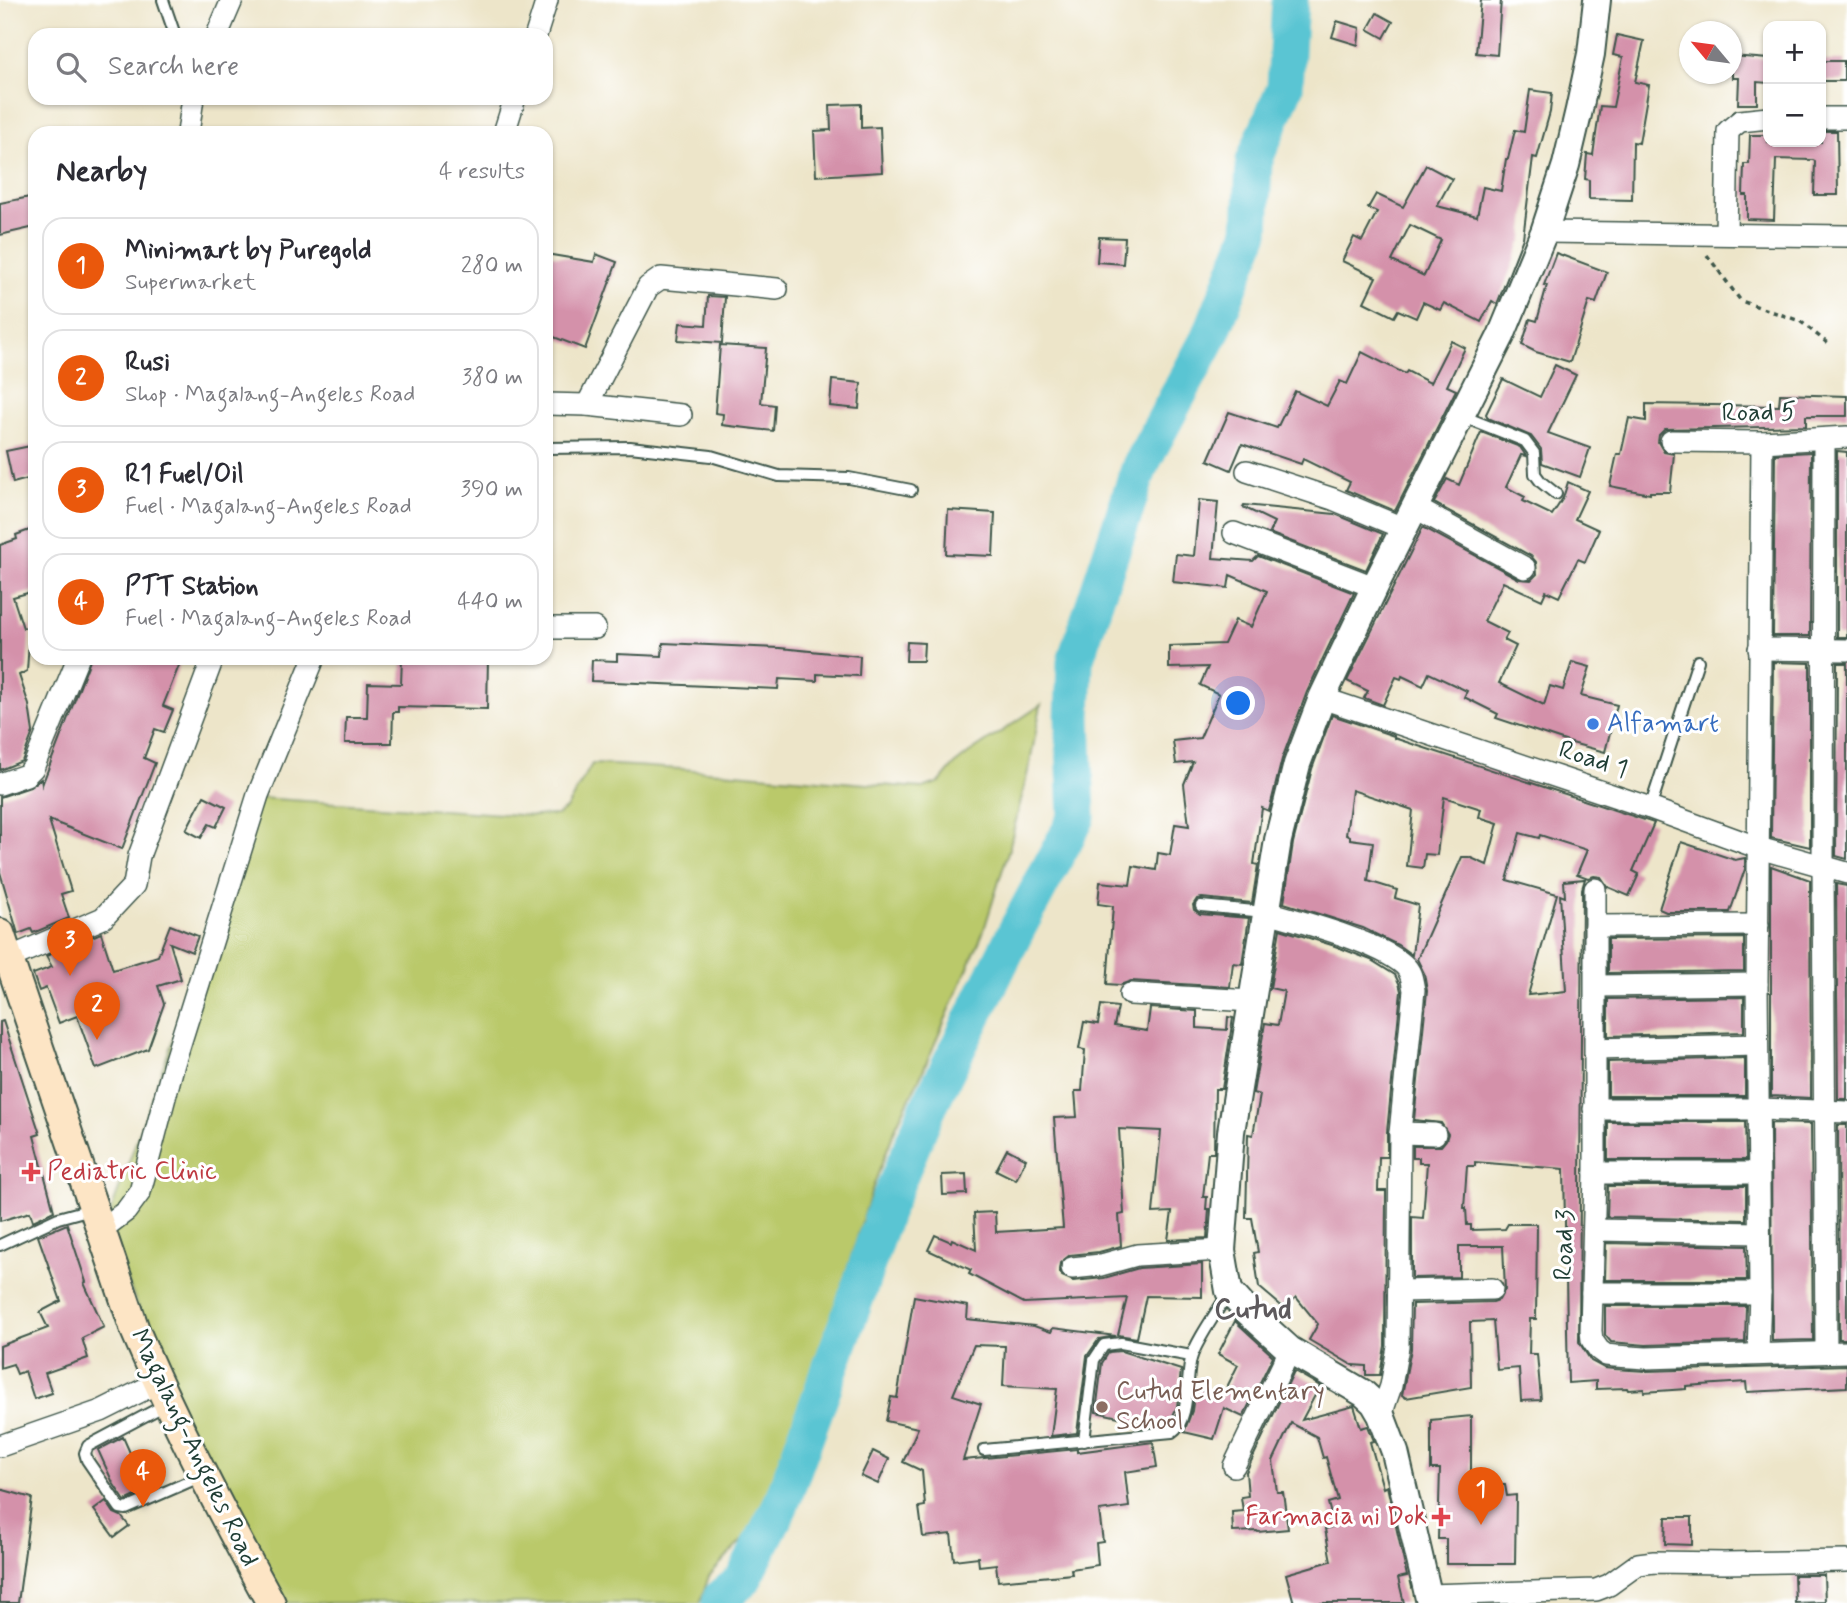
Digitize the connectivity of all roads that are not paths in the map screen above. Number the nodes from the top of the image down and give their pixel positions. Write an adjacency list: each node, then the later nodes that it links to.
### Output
1 (163, 0): 5 (lane)
2 (232, 0): 6 (street)
3 (547, 0): 7 (street)
4 (1597, 0): 15 (street)
5 (173, 28)
6 (220, 28)
7 (538, 28)
8 (192, 105): 13 (street)
9 (513, 105): 14 (street)
10 (1826, 118): 11 (street)
11 (1847, 118)
12 (1763, 119): 16 (street)
13 (189, 126)
14 (506, 126)
15 (1544, 232): 16 (street); 22 (street)
16 (1726, 233): 17 (street)
17 (1847, 236)
18 (777, 289): 20 (street)
19 (553, 404): 20 (street)
20 (587, 405): 21 (street)
21 (681, 415)
22 (1462, 416): 30 (lane); 31 (street)
23 (1847, 437): 24 (street, Road 5)
24 (1825, 440): 26 (street, Road 5); 38 (street)
25 (1671, 441): 26 (street, Road 5)
26 (1762, 442): 37 (street)
27 (553, 448): 29 (lane)
28 (1247, 471): 31 (street)
29 (911, 490)
30 (1556, 494)
31 (1411, 518): 33 (street); 34 (street)
32 (1234, 533): 34 (street)
33 (1525, 568)
34 (1374, 587): 44 (street)
35 (553, 628): 36 (street)
36 (595, 628)
37 (1759, 649): 38 (street); 47 (street)
38 (1824, 650): 39 (street); 48 (street)
39 (1847, 650)
40 (1698, 661): 46 (lane)
41 (75, 665): 45 (street)
42 (210, 665): 55 (street)
43 (311, 665): 69 (street)
44 (1322, 698): 46 (street, Road 1); 52 (street)
45 (0, 784)
46 (1650, 808): 47 (street, Road 1)
47 (1759, 848): 48 (street, Road 1); 53 (street)
48 (1823, 866): 49 (street, Road 1); 64 (street)
49 (1847, 873)
50 (1595, 889): 54 (street, Road 3)
51 (1201, 906): 52 (lane)
52 (1267, 912): 59 (street); 65 (street)
53 (1758, 925): 54 (street); 56 (street)
54 (1595, 926): 57 (street, Road 3)
55 (4, 946): 69 (main road, Magalang-Angeles Road)
56 (1756, 984): 57 (street); 60 (street)
57 (1596, 986): 61 (street, Road 3)
58 (1130, 994): 59 (street)
59 (1252, 1001): 73 (street)
60 (1757, 1045): 61 (street); 63 (street)
61 (1596, 1049): 62 (street, Road 3)
62 (1594, 1109): 63 (street); 67 (street, Road 3)
63 (1759, 1109): 64 (street); 68 (street)
64 (1837, 1112): 81 (street)
65 (1400, 1133): 66 (street); 77 (street)
66 (1434, 1133)
67 (1595, 1173): 68 (street); 70 (street, Road 3)
68 (1758, 1173): 71 (street)
69 (97, 1219): 72 (lane); 84 (main road, Magalang-Angeles Road)
70 (1595, 1230): 71 (street); 78 (street, Road 3)
71 (1759, 1233): 79 (street)
72 (0, 1245)
73 (1222, 1250): 74 (street); 76 (street)
74 (1072, 1268)
75 (1492, 1289): 77 (street)
76 (1229, 1291): 80 (street); 83 (lane)
77 (1399, 1291): 85 (street)
78 (1592, 1293): 79 (street); 82 (street, Road 3)
79 (1760, 1293): 82 (street)
80 (1290, 1350): 85 (street); 89 (street)
81 (1837, 1352): 82 (street, Road 3)
82 (1758, 1353)
83 (1191, 1356): 86 (lane); 86 (lane)
84 (162, 1394): 87 (street); 90 (main road, Magalang-Angeles Road); 90 (lane)
85 (1381, 1415): 92 (street)
86 (1084, 1441): 88 (lane)
87 (2, 1442)
88 (984, 1450)
89 (1234, 1466)
90 (202, 1476): 93 (main road, Magalang-Angeles Road)
91 (1847, 1561): 92 (street)
92 (1429, 1599)
93 (271, 1603)

